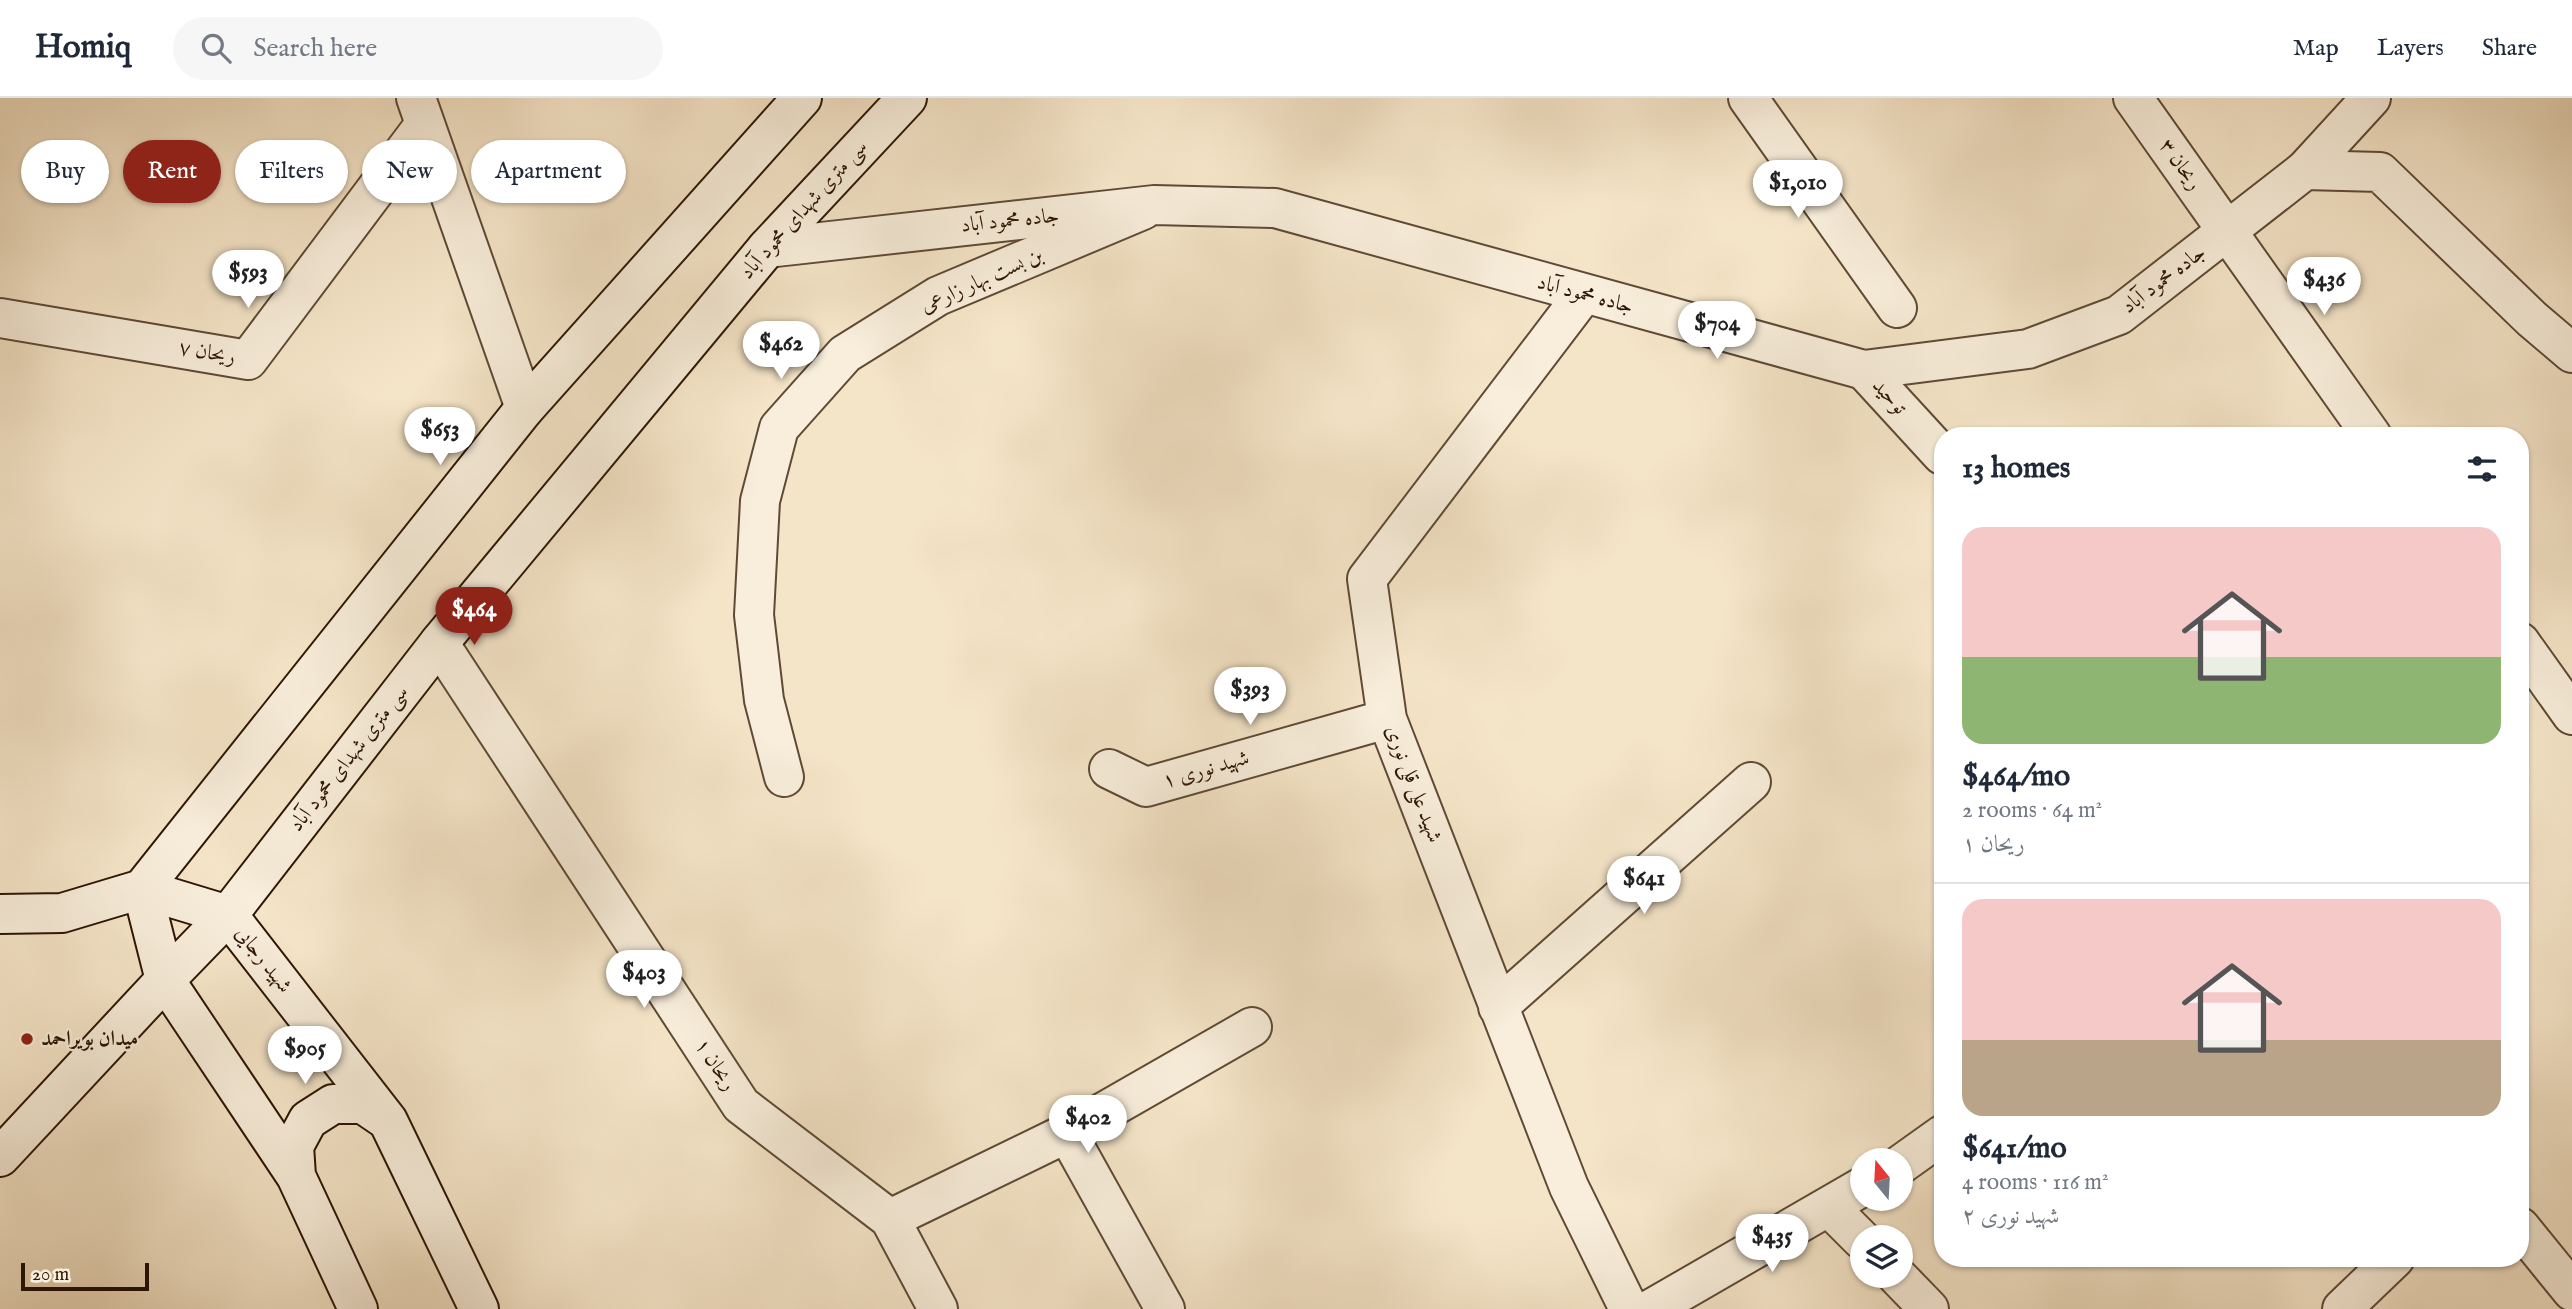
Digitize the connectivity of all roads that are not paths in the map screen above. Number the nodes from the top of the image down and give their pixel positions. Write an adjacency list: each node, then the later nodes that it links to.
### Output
1 (802, 98): 16 (street)
2 (907, 98): 10 (street, سی متری شهدای محمود آباد)
3 (1748, 98): 12 (street)
4 (2133, 98): 9 (street, ریحان ۳)
5 (2371, 98): 7 (street, جاده محمود آباد)
6 (420, 111): 13 (street, ریحان ۷); 16 (street, ریحان ۷)
7 (2305, 170): 9 (street, جاده محمود آباد); 14 (street)
8 (1154, 205): 10 (street, جاده محمود آباد); 11 (street, جاده محمود آباد); 24 (street, بن بست بهار زارعی)
9 (2227, 232): 15 (street, جاده محمود آباد); 17 (street, ریحان ۳)
10 (767, 248): 19 (street, سی متری شهدای محمود آباد)
11 (1583, 295): 15 (street, جاده محمود آباد); 22 (street, شهید علی قلی نوری)
12 (1897, 308)
13 (0, 318)
14 (2572, 353)
15 (1864, 370): 18 (street, توحيد)
16 (525, 408): 26 (street)
17 (2366, 427)
18 (1934, 446)
19 (439, 643): 28 (street, سی متری شهدای محمود آباد); 40 (street, ریحان ۱)
20 (2529, 655): 21 (street)
21 (2572, 715)
22 (1387, 719): 23 (street, شهید نوری ۱); 30 (street, شهید علی قلی نوری)
23 (1110, 769)
24 (784, 777)
25 (1751, 782): 30 (street)
26 (142, 889): 27 (street); 28 (street, شهید رجایی); 29 (street)
27 (0, 914)
28 (228, 915): 29 (street, سی متری شهدای محمود آباد); 32 (street, شهید رجایی)
29 (165, 980): 36 (street, سی متری شهدای محمود آباد); 37 (street)
30 (1498, 1007): 50 (street, شهید علی قلی نوری)
31 (1252, 1027): 33 (street)
32 (388, 1121): 37 (street); 47 (street, شهید رجایی)
33 (1067, 1133): 40 (street); 49 (street)
34 (1934, 1141): 35 (street)
35 (1913, 1156)
36 (0, 1157)
37 (296, 1176): 46 (street)
38 (1850, 1194): 39 (street)
39 (1829, 1207): 41 (street); 51 (street)
40 (890, 1219): 48 (street, ریحان ۱)
41 (1850, 1228)
42 (2529, 1238): 45 (street)
43 (2386, 1267): 53 (street)
44 (1909, 1288): 52 (street)
45 (2572, 1291)
46 (358, 1309)
47 (479, 1309)
48 (938, 1309)
49 (1165, 1309)
50 (1629, 1309)
51 (1651, 1309)
52 (1929, 1309)
53 (2342, 1309)

